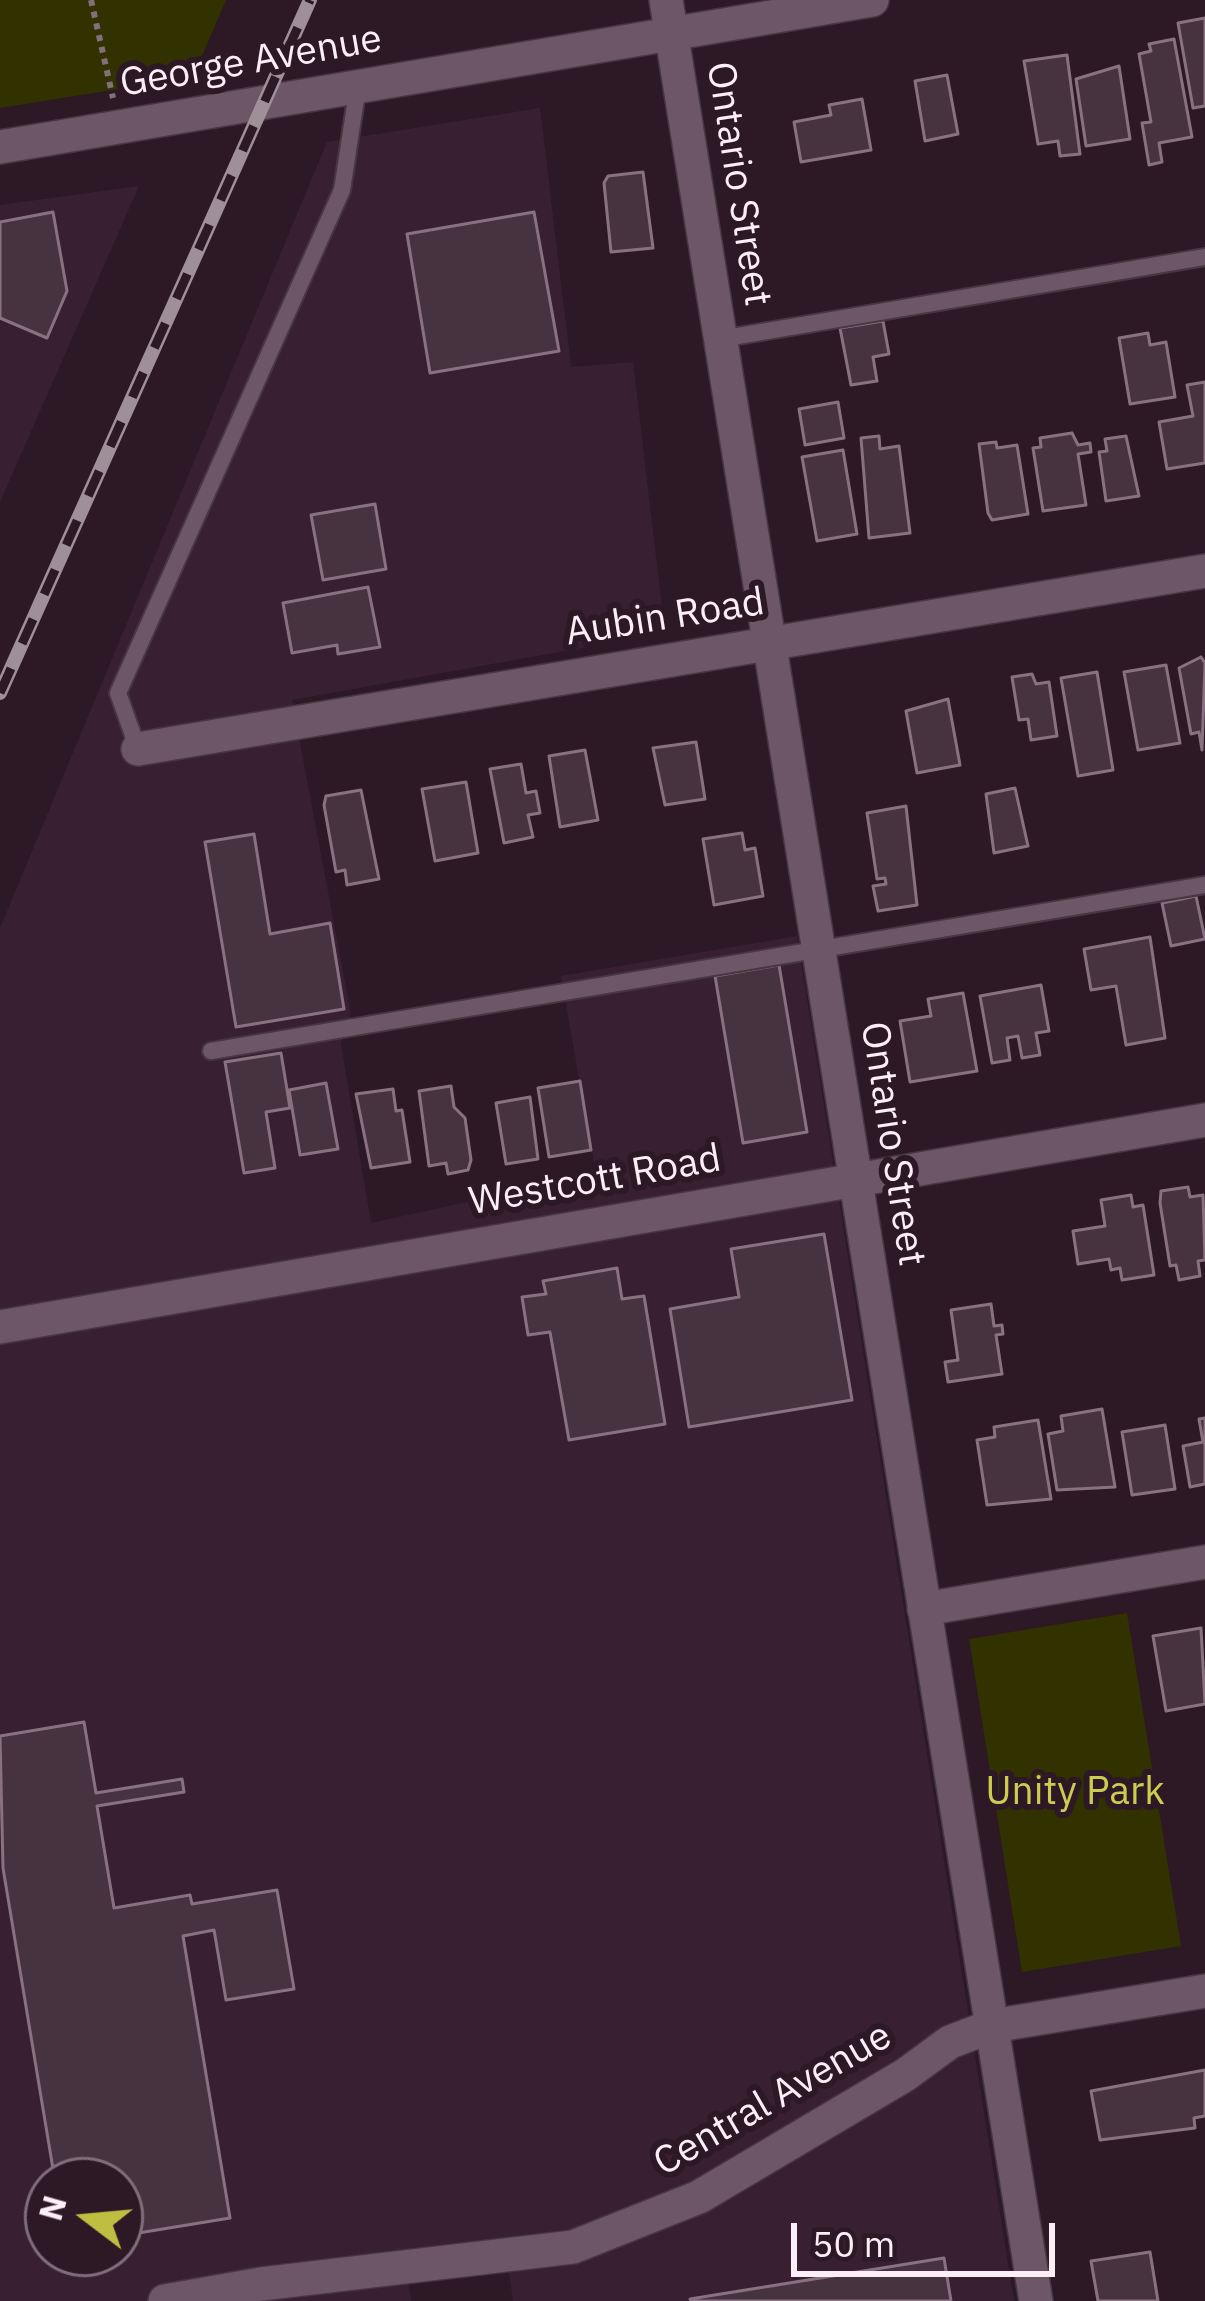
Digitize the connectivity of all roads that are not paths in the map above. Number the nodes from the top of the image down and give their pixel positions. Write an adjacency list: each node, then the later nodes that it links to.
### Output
1 (665, 0): 3 (street, Ontario Street)
2 (872, 0): 3 (street, George Avenue)
3 (672, 34): 4 (street, George Avenue); 7 (street, Ontario Street)
4 (358, 86): 5 (street, George Avenue); 10 (lane)
5 (0, 147)
6 (1205, 257): 7 (lane)
7 (720, 338): 9 (street, Ontario Street)
8 (1205, 571): 9 (street, Aubin Road)
9 (770, 643): 10 (street, Aubin Road); 12 (street, Ontario Street)
10 (138, 748)
11 (1205, 885): 12 (lane)
12 (819, 950): 13 (lane); 15 (street, Ontario Street)
13 (212, 1051)
14 (1205, 1120): 15 (street, Westcott Road)
15 (855, 1178): 16 (street, Westcott Road); 18 (street, Ontario Street)
16 (0, 1327)
17 (1205, 1562): 18 (street)
18 (925, 1609): 20 (street, Ontario Street)
19 (1205, 1990): 20 (street, Central Avenue)
20 (992, 2026): 21 (street, Central Avenue); 23 (street, Ontario Street)
21 (259, 2292): 22 (street, Central Avenue)
22 (165, 2301)
23 (1036, 2301)

